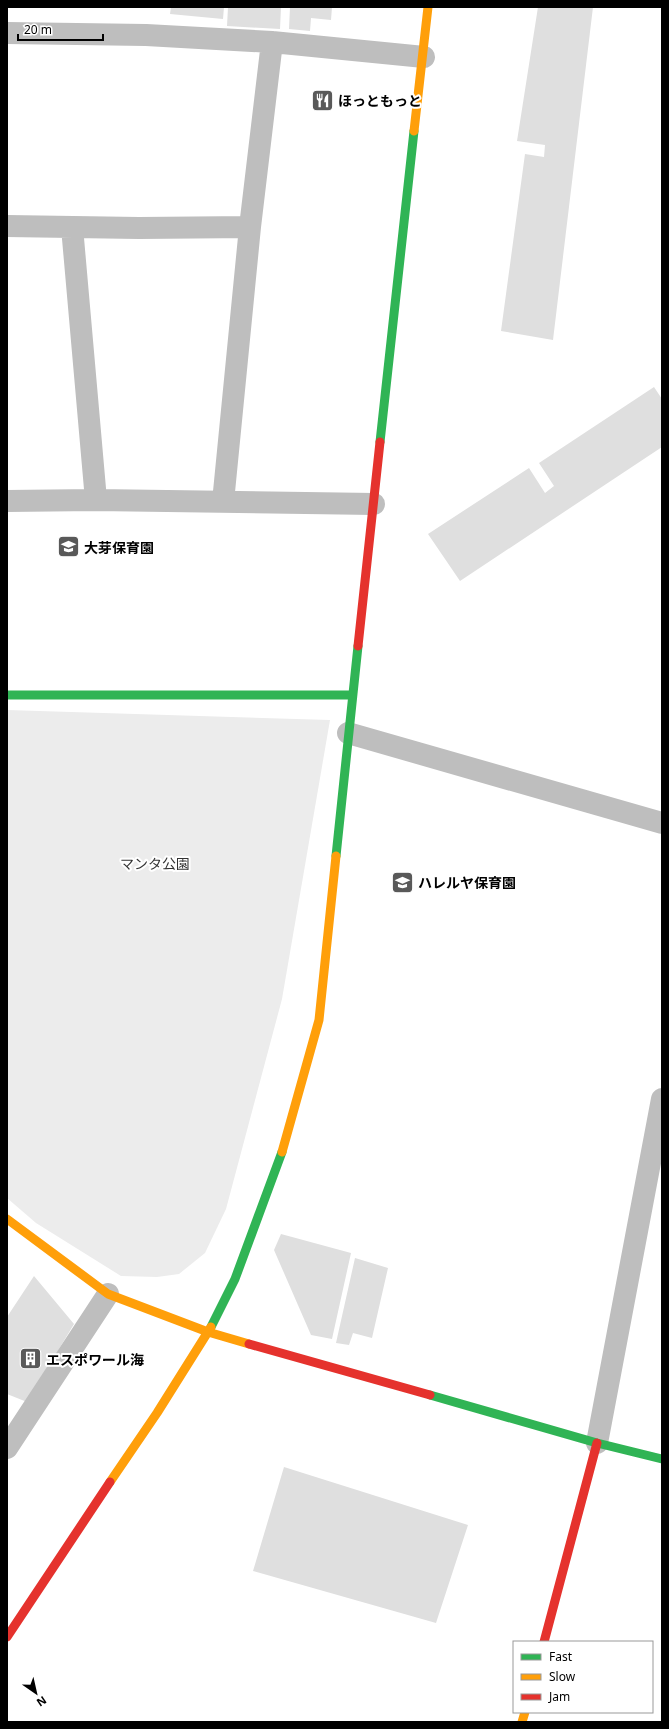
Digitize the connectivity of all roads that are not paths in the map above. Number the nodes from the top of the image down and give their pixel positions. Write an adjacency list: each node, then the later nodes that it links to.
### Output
1 (428, 7): 4 (street)
2 (7, 33): 3 (street)
3 (272, 42): 4 (street); 7 (street)
4 (424, 57): 11 (street)
5 (7, 226): 6 (street)
6 (72, 227): 7 (street); 8 (street)
7 (250, 227): 10 (street)
8 (96, 500): 9 (street); 10 (street)
9 (7, 501)
10 (223, 502): 11 (street)
11 (374, 504): 13 (street)
12 (7, 695): 13 (street)
13 (352, 695): 14 (street)
14 (348, 733): 15 (street); 19 (street)
15 (662, 823)
16 (662, 1098): 20 (street)
17 (7, 1218): 18 (street)
18 (108, 1294): 19 (street); 21 (street)
19 (208, 1332): 20 (street); 23 (street)
20 (597, 1443): 22 (street); 24 (street)
21 (7, 1448)
22 (662, 1459)
23 (7, 1637)
24 (544, 1641)

